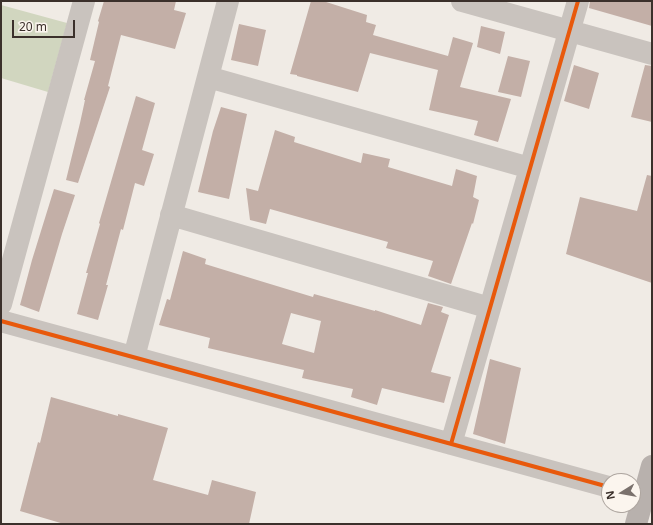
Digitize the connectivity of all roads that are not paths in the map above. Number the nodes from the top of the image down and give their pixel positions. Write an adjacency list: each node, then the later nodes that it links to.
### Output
1 (84, 1): 10 (street)
2 (228, 1): 7 (street)
3 (462, 1): 5 (street)
4 (578, 1): 5 (street)
5 (570, 31): 6 (street); 8 (street)
6 (652, 54)
7 (208, 77): 8 (street); 9 (street)
8 (530, 168): 11 (street)
9 (171, 215): 11 (street); 13 (street)
10 (1, 304)
11 (490, 308): 14 (street)
12 (1, 320): 13 (street)
13 (134, 357): 14 (street)
14 (451, 444): 16 (street)
15 (652, 466): 17 (main road)
16 (601, 485)
17 (643, 496): 18 (main road)
18 (636, 524)

